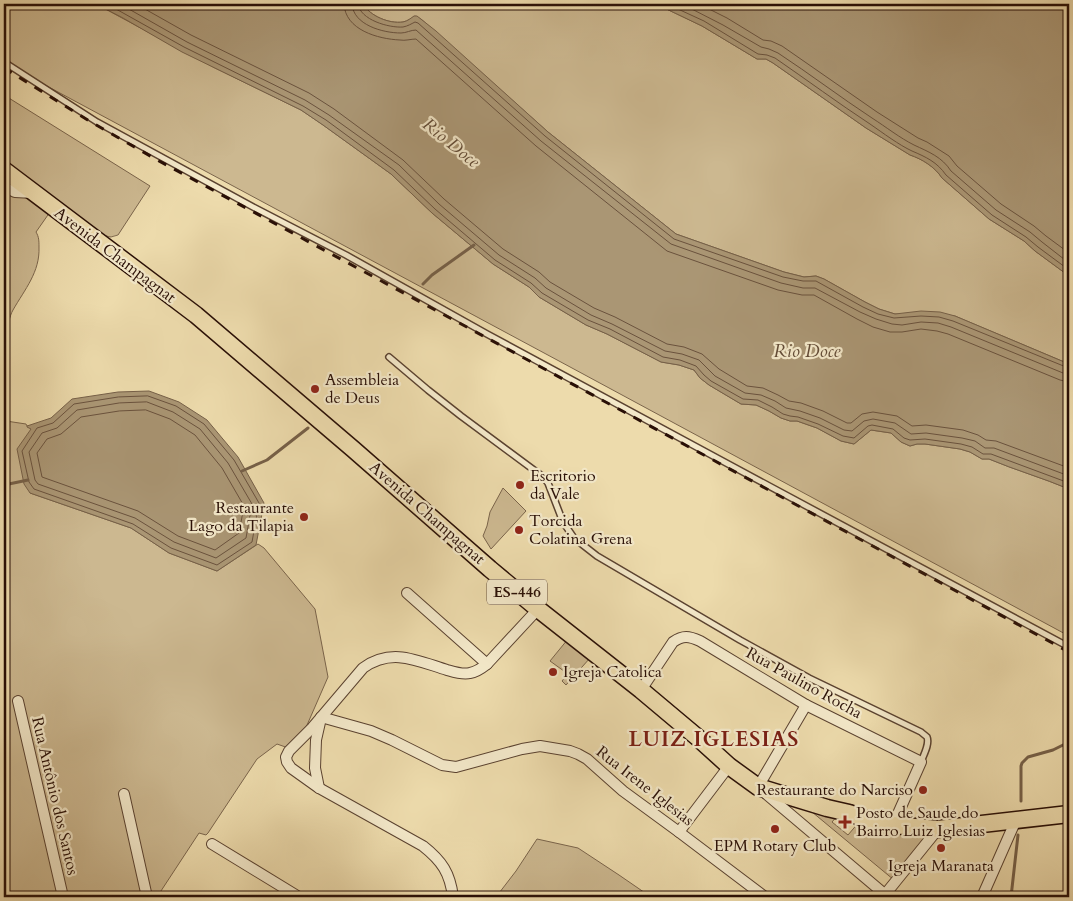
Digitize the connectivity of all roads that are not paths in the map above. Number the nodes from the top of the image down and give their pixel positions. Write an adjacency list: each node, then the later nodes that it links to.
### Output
1 (4, 62): 8 (lane)
2 (4, 170): 4 (main road, ES-446)
3 (4, 187): 4 (street)
4 (33, 193): 7 (main road, Avenida Champagnat / ES-446)
5 (389, 357): 14 (lane)
6 (407, 593): 9 (street)
7 (538, 609): 9 (street); 10 (main road, Avenida Champagnat / ES-446)
8 (1069, 646)
9 (487, 664): 13 (street)
10 (641, 690): 12 (street, Rua Paulino Rocha); 15 (main road, Avenida Champagnat / ES-446)
11 (18, 701): 26 (street, Rua Antônio dos Santos)
12 (806, 705): 14 (street, Rua Paulino Rocha); 16 (street)
13 (321, 717): 17 (street); 17 (street); 23 (street, Rua Irene Iglesias)
14 (921, 762): 21 (street)
15 (729, 766): 16 (main road, Avenida Champagnat / ES-446); 23 (street)
16 (758, 787): 21 (main road, Avenida Champagnat / ES-446); 25 (street)
17 (319, 788): 29 (street)
18 (124, 794): 27 (street)
19 (1069, 814): 20 (main road, Avenida Champagnat / ES-446)
20 (1016, 820): 22 (main road, Avenida Champagnat / ES-446); 31 (street)
21 (893, 825): 22 (main road, Avenida Champagnat / ES-446)
22 (938, 829): 25 (street)
23 (679, 832): 30 (street, Rua Irene Iglesias)
24 (212, 844): 28 (street)
25 (885, 896)
26 (63, 897)
27 (147, 897)
28 (300, 897)
29 (454, 897)
30 (765, 897)
31 (982, 897)

